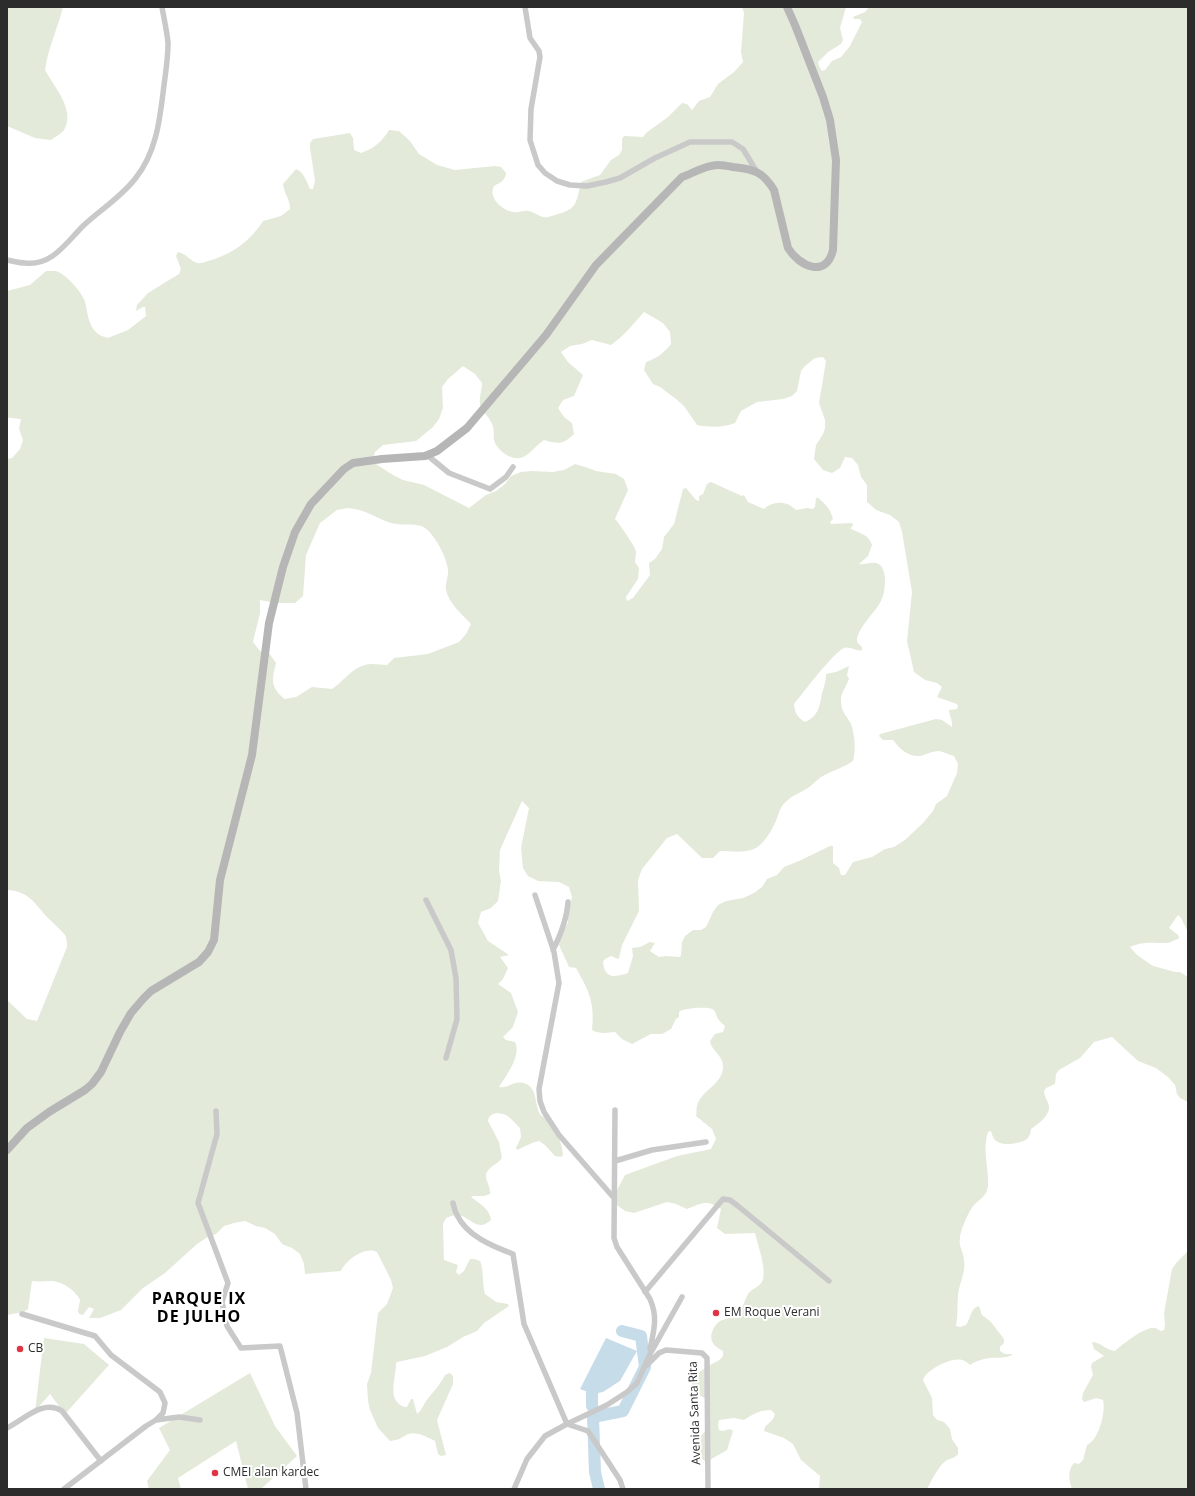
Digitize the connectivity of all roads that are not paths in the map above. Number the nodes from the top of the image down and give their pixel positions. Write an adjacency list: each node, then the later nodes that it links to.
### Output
1 (162, 7): 5 (street)
2 (525, 7): 4 (street)
3 (787, 7): 4 (street)
4 (757, 172): 6 (street)
5 (7, 260)
6 (427, 455): 7 (street); 16 (street)
7 (513, 467)
8 (535, 895): 11 (street)
9 (426, 900): 12 (street)
10 (568, 902): 11 (street)
11 (553, 950): 18 (street)
12 (446, 1058)
13 (615, 1110): 17 (street)
14 (216, 1111): 32 (street)
15 (706, 1142): 17 (street)
16 (7, 1150)
17 (615, 1161): 18 (street)
18 (614, 1198): 21 (street)
19 (453, 1203): 28 (street)
20 (829, 1281): 21 (street)
21 (645, 1292): 24 (street)
22 (682, 1297): 24 (street)
23 (22, 1314): 26 (street)
24 (649, 1356): 25 (street)
25 (645, 1367): 28 (street); 35 (street, Avenida Santa Rita)
26 (156, 1420): 27 (street); 30 (street)
27 (200, 1420)
28 (567, 1424): 33 (street); 34 (street)
29 (7, 1428): 30 (street)
30 (101, 1461): 31 (street)
31 (64, 1489)
32 (306, 1489)
33 (514, 1489)
34 (623, 1489)
35 (708, 1489)

